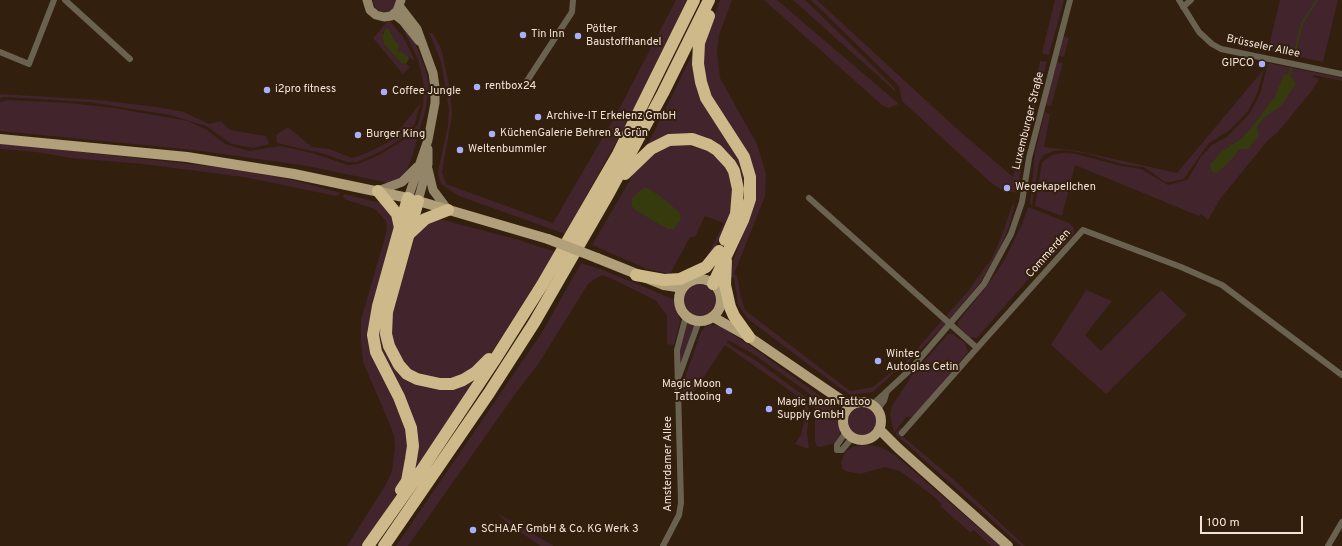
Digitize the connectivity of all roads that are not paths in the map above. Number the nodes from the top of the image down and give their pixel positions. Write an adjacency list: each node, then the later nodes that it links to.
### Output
1 (54, 0): 13 (street)
2 (65, 0): 14 (street)
3 (367, 0): 11 (main road)
4 (573, 0): 16 (street)
5 (694, 0): 32 (highway)
6 (709, 0): 20 (highway)
7 (714, 0): 25 (highway)
8 (1070, 0): 34 (street, Luxemburger Straße)
9 (1178, 0): 12 (street, Brüsseler Allee)
10 (1191, 0): 12 (street)
11 (398, 7): 18 (main road)
12 (1183, 7): 15 (street, Brüsseler Allee)
13 (0, 52)
14 (130, 59)
15 (1342, 74)
16 (523, 86)
17 (0, 139): 19 (main road)
18 (424, 163): 19 (main road); 22 (main road); 23 (main road)
19 (378, 191): 22 (main road); 24 (highway)
20 (609, 193): 25 (highway); 45 (highway)
21 (809, 198): 34 (street)
22 (413, 199): 23 (main road); 24 (highway)
23 (448, 210): 24 (highway); 26 (main road, bridge)
24 (404, 233): 32 (highway); 44 (highway)
25 (723, 254): 26 (highway); 27 (highway); 35 (highway)
26 (636, 275): 28 (main road); 29 (main road)
27 (709, 282): 28 (main road); 30 (main road)
28 (683, 288): 29 (main road)
29 (679, 298): 31 (main road)
30 (715, 314): 33 (main road); 35 (main road)
31 (686, 316): 33 (main road); 38 (street, Amsterdamer Allee)
32 (522, 317): 44 (highway)
33 (699, 321): 38 (street, Amsterdamer Allee)
34 (950, 324): 36 (street); 39 (street, Luxemburger Straße)
35 (749, 337): 40 (main road)
36 (977, 348): 37 (street, Commerden); 42 (street, Commerden)
37 (1342, 375)
38 (679, 378): 46 (street, Amsterdamer Allee)
39 (874, 407): 40 (main road); 41 (main road)
40 (848, 409): 41 (main road)
41 (877, 432): 47 (main road)
42 (902, 433)
43 (1342, 522): 48 (street)
44 (371, 542)
45 (384, 546)
46 (663, 546)
47 (1008, 546)
48 (1328, 546)

